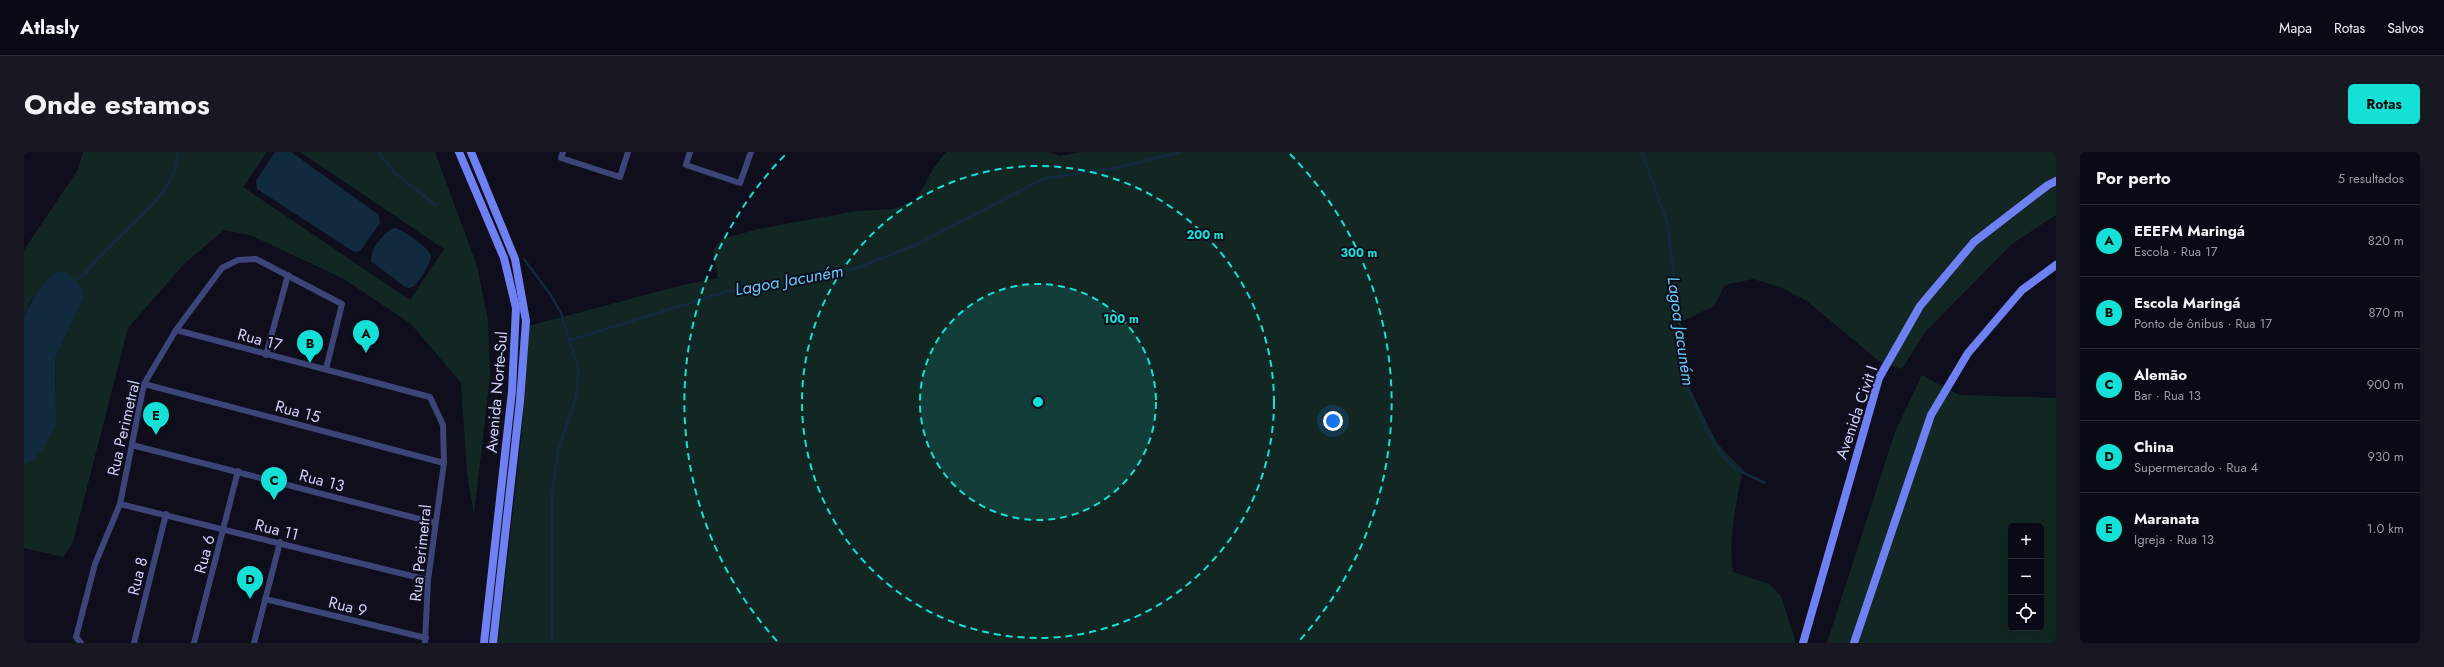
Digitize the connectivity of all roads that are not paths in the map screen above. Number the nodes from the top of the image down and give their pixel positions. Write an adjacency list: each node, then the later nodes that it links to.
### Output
1 (459, 152): 31 (main road, Avenida Norte-Sul)
2 (471, 152): 32 (main road, Avenida Norte-Sul)
3 (628, 152): 6 (street)
4 (690, 152): 5 (street)
5 (752, 152)
6 (562, 155)
7 (2056, 181): 26 (main road, Avenida Civit I)
8 (2056, 266): 33 (main road)
9 (288, 275): 10 (street, Rua Perimetral); 11 (street); 12 (street, Rua Perimetral)
10 (176, 330): 11 (street, Rua 17); 13 (street, Rua Perimetral)
11 (266, 355): 12 (street, Rua 17)
12 (326, 370): 14 (street, Rua 17)
13 (144, 384): 15 (street, Rua Perimetral); 16 (street, Rua 15)
14 (430, 397): 16 (street, Rua Perimetral)
15 (132, 445): 17 (street, Rua 13); 18 (street, Rua Perimetral)
16 (444, 462): 20 (street, Rua Perimetral)
17 (238, 471): 20 (street, Rua 13); 21 (street, Rua 6)
18 (120, 504): 19 (street, Rua 11); 27 (street, Rua Perimetral)
19 (166, 514): 21 (street, Rua 11); 28 (street, Rua 8)
20 (435, 523): 23 (street, Rua Perimetral)
21 (224, 529): 22 (street, Rua 11); 29 (street, Rua 6)
22 (280, 542): 23 (street, Rua 11); 24 (street)
23 (428, 580): 25 (street, Rua Perimetral)
24 (265, 599): 25 (street, Rua 9); 30 (street)
25 (426, 641)
26 (1804, 642)
27 (81, 643)
28 (134, 643)
29 (194, 643)
30 (254, 643)
31 (484, 643)
32 (493, 643)
33 (1854, 643)

